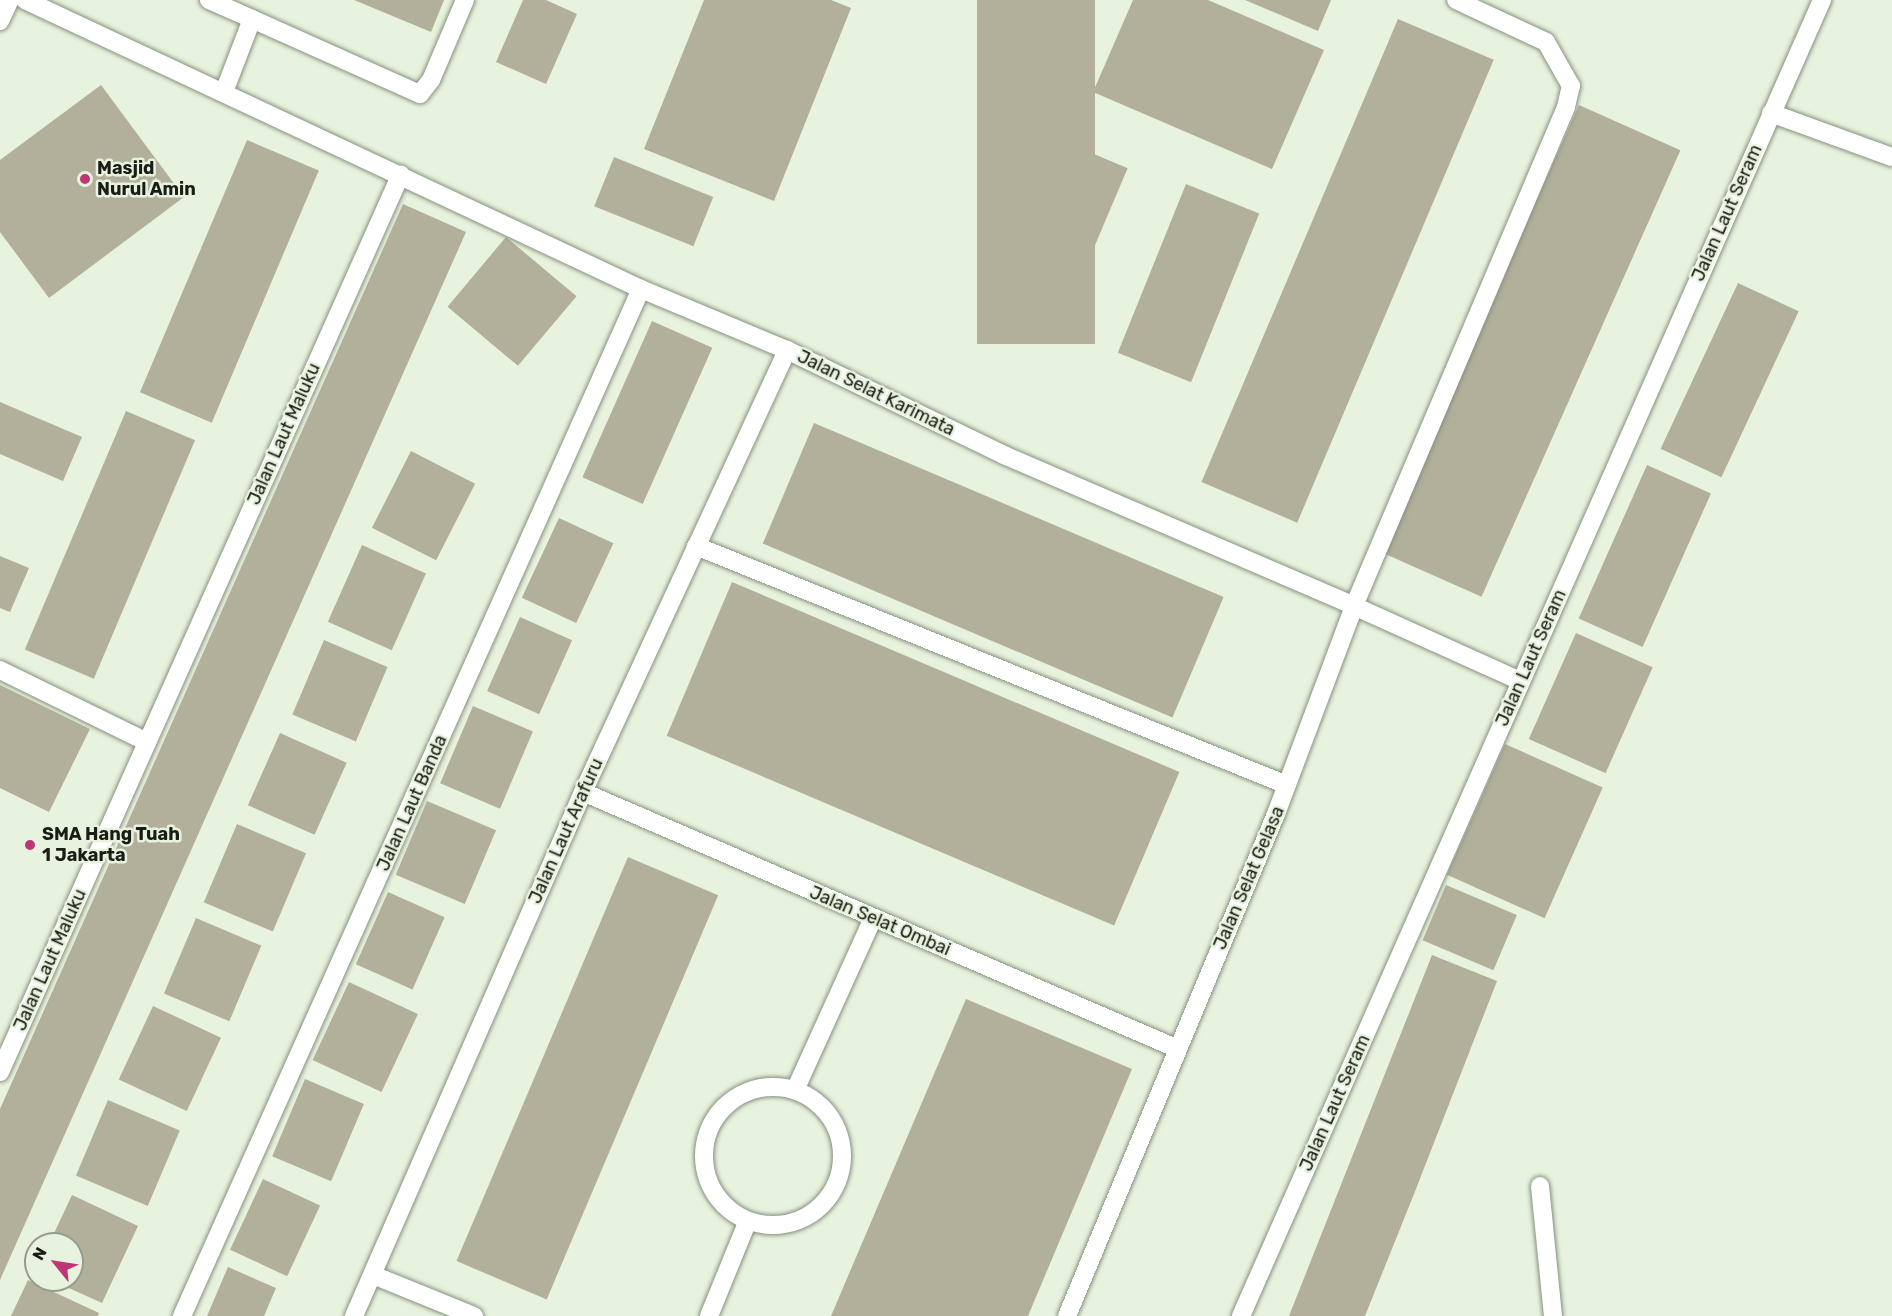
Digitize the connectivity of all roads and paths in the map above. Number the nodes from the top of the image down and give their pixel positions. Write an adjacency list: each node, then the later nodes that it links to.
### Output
1 (10, 0): 8 (lane)
2 (25, 0): 9 (lane)
3 (209, 0): 7 (lane)
4 (465, 0): 7 (lane)
5 (1455, 0): 16 (lane, Jalan Selat Gelasa)
6 (1822, 0): 10 (lane, Jalan Laut Seram)
7 (252, 19): 9 (lane)
8 (0, 21)
9 (224, 92): 12 (lane)
10 (1771, 113): 11 (lane); 18 (lane, Jalan Laut Seram)
11 (1892, 157)
12 (401, 174): 13 (lane, Jalan Selat Karimata); 19 (lane, Jalan Laut Maluku)
13 (641, 289): 14 (lane, Jalan Selat Karimata); 29 (lane, Jalan Laut Banda)
14 (787, 350): 15 (lane, Jalan Laut Arafuru); 16 (lane, Jalan Selat Karimata)
15 (696, 546): 20 (lane); 21 (lane, Jalan Laut Arafuru)
16 (1354, 606): 18 (lane); 20 (lane, Jalan Selat Gelasa)
17 (0, 670): 19 (lane)
18 (1520, 681): 34 (lane, Jalan Laut Seram)
19 (147, 742): 24 (lane, Jalan Laut Maluku)
20 (1287, 785): 23 (lane, Jalan Selat Gelasa)
21 (583, 792): 22 (lane, Jalan Selat Ombai); 28 (lane, Jalan Laut Arafuru)
22 (873, 918): 23 (lane, Jalan Selat Ombai); 25 (lane)
23 (1178, 1049): 33 (lane, Jalan Selat Gelasa)
24 (0, 1072)
25 (796, 1088): 27 (lane); 27 (lane)
26 (1540, 1186): 35 (lane)
27 (747, 1224): 32 (lane)
28 (373, 1275): 30 (lane, Jalan Laut Arafuru); 31 (lane)
29 (182, 1316)
30 (354, 1316)
31 (474, 1316)
32 (709, 1316)
33 (1067, 1316)
34 (1241, 1316)
35 (1553, 1316)

